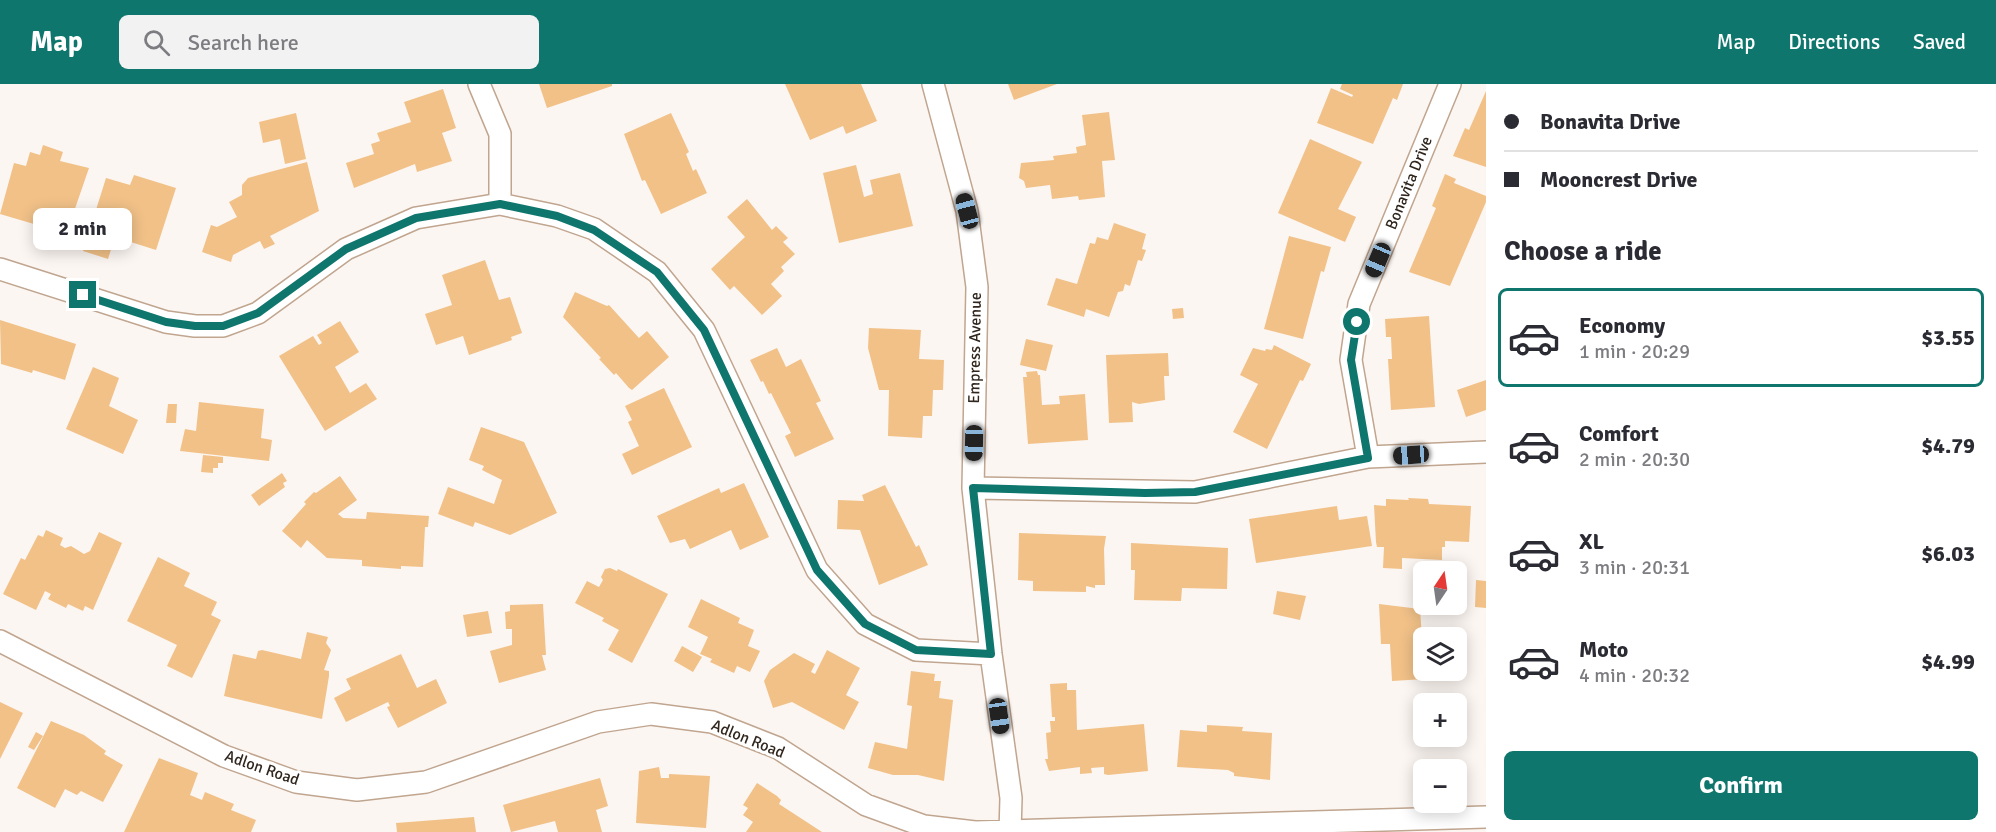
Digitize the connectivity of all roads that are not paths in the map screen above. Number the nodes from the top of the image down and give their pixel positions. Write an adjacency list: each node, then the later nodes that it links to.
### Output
1 (479, 84): 4 (street)
2 (933, 84): 8 (street, Empress Avenue)
3 (1450, 84): 7 (street, Bonavita Drive)
4 (500, 204): 5 (street); 10 (street)
5 (0, 269)
6 (1486, 452): 7 (street)
7 (1368, 458): 8 (street)
8 (973, 488): 10 (street, Empress Avenue)
9 (0, 641): 12 (street, Adlon Road)
10 (991, 654): 12 (street, Empress Avenue)
11 (1486, 817): 12 (street, Adlon Road)
12 (1010, 831)

